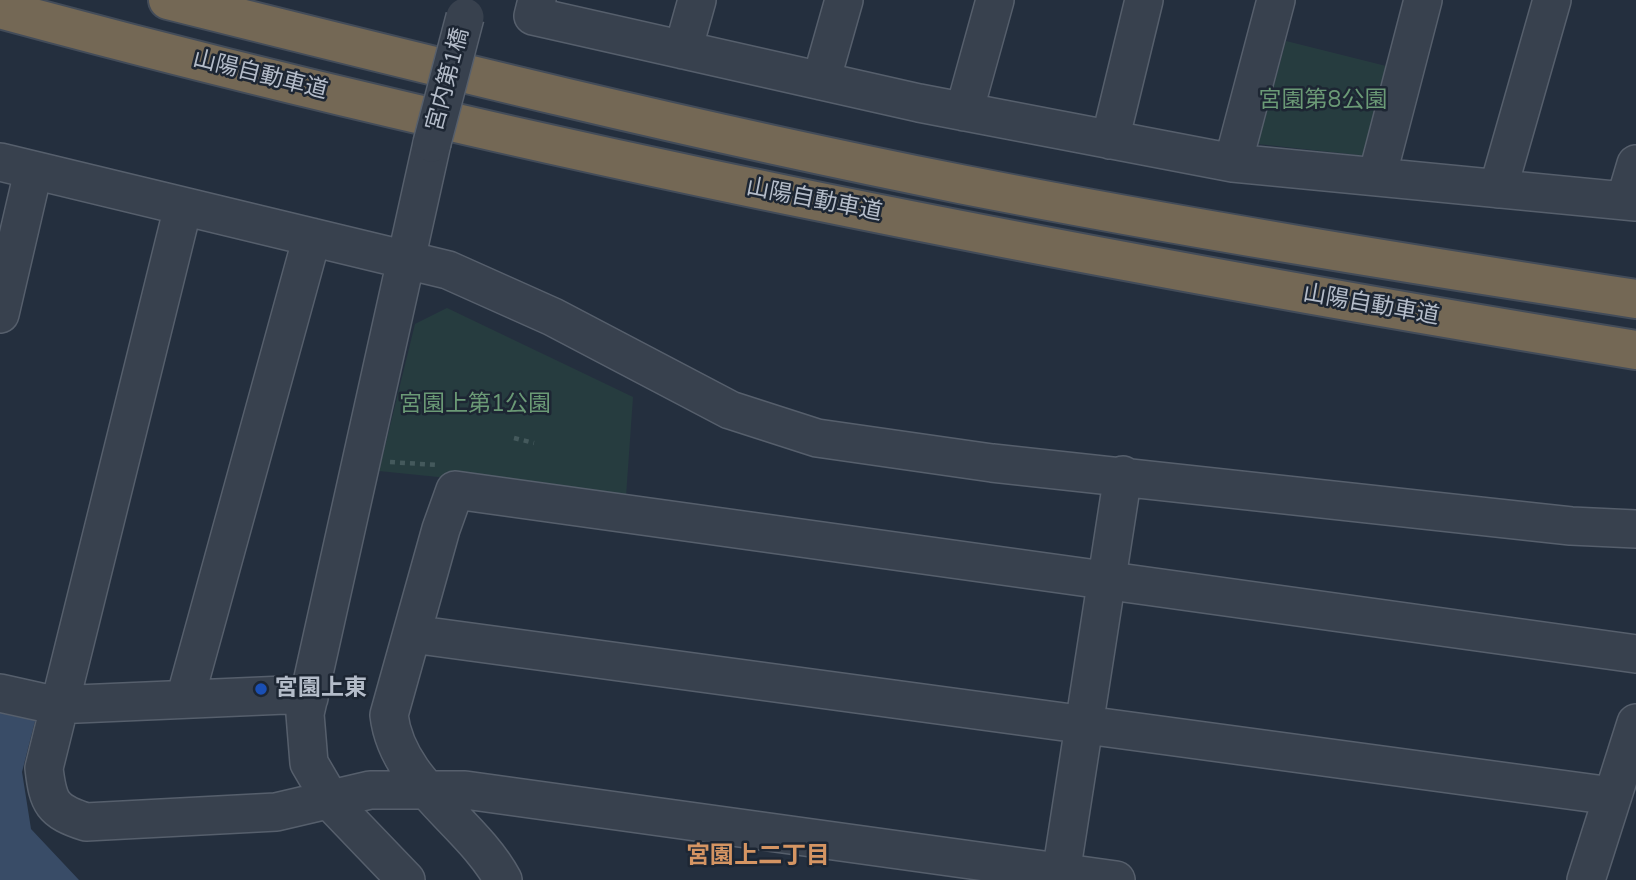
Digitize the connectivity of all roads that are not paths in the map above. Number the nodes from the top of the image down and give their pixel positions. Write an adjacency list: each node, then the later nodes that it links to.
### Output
1 (168, 0): 25 (highway, 山陽自動車道)
2 (537, 0): 12 (street)
3 (697, 0): 12 (street)
4 (844, 0): 13 (street)
5 (995, 0): 14 (street)
6 (1144, 0): 15 (street)
7 (1276, 0): 16 (street)
8 (1423, 0): 19 (street)
9 (1552, 0): 20 (street)
10 (468, 8): 24 (street, 宮内第1橋, bridge)
11 (0, 9): 27 (highway, 山陽自動車道)
12 (683, 50): 13 (street)
13 (821, 81): 14 (street)
14 (964, 112): 15 (street)
15 (1110, 140): 16 (street)
16 (1233, 163): 19 (street)
17 (1636, 164): 21 (street)
18 (17, 167): 22 (street); 26 (street)
19 (1377, 177): 20 (street)
20 (1498, 189): 21 (street)
21 (1630, 202)
22 (183, 207): 23 (street); 36 (street)
23 (312, 237): 24 (street); 35 (street)
24 (405, 260): 28 (street); 34 (street, 宮内第1橋)
25 (1636, 299)
26 (0, 314)
27 (1636, 351)
28 (1123, 475): 29 (street); 30 (street)
29 (1636, 529)
30 (1108, 580): 31 (street); 32 (street); 38 (street)
31 (412, 634): 38 (street); 39 (street)
32 (1636, 654)
33 (0, 692): 36 (street)
34 (309, 698): 35 (street); 41 (street, 宮内第1橋)
35 (185, 699): 36 (street)
36 (60, 705): 41 (street)
37 (1636, 723): 40 (street)
38 (1085, 724): 40 (street); 42 (street)
39 (429, 790): 41 (street); 42 (street); 44 (street)
40 (1612, 796): 46 (street)
41 (330, 799): 43 (street, 宮内第1橋)
42 (1060, 876): 45 (street)
43 (406, 880)
44 (503, 880)
45 (1116, 880)
46 (1586, 880)

